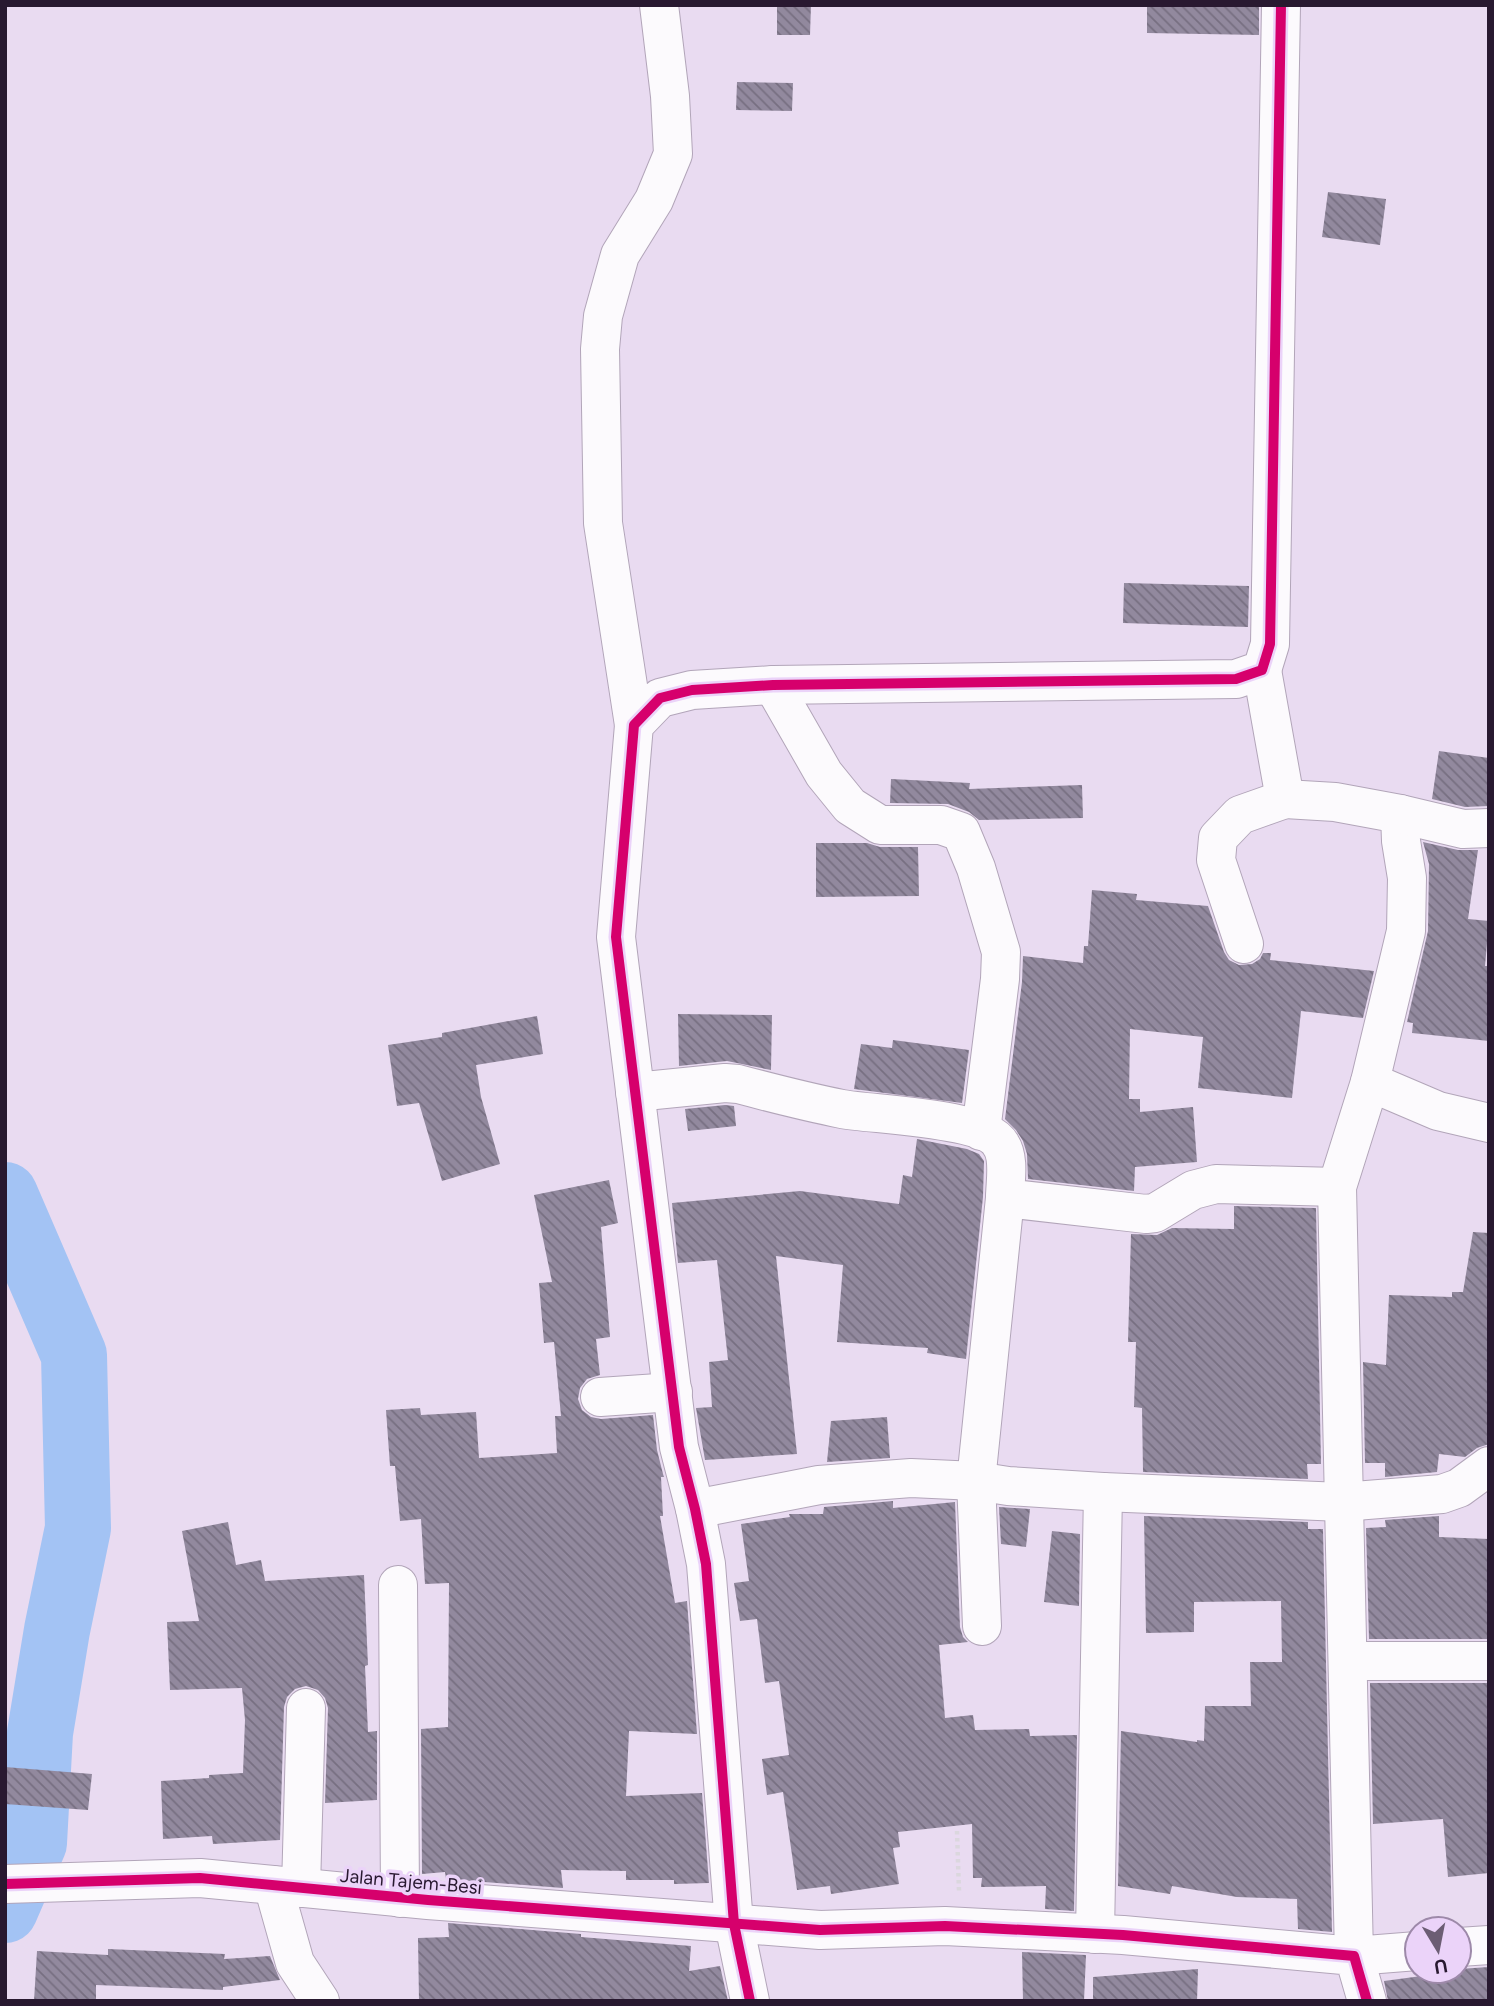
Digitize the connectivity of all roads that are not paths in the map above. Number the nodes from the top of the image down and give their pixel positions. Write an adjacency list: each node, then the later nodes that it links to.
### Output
1 (659, 5): 5 (street)
2 (1282, 5): 3 (street)
3 (1262, 670): 4 (street); 6 (street)
4 (773, 685): 5 (street); 13 (street)
5 (634, 725): 11 (street)
6 (1285, 799): 7 (street); 9 (street)
7 (1400, 814): 8 (street); 10 (street)
8 (1489, 828)
9 (1244, 944)
10 (1370, 1082): 12 (street); 14 (street)
11 (635, 1092): 13 (street); 16 (street)
12 (1489, 1123)
13 (981, 1131): 15 (street)
14 (1337, 1187): 15 (street); 21 (street)
15 (1005, 1198): 19 (street)
16 (673, 1392): 17 (street); 22 (street)
17 (600, 1397)
18 (1489, 1466): 21 (street)
19 (976, 1481): 20 (street); 22 (street); 24 (street)
20 (1103, 1492): 21 (street); 32 (street)
21 (1342, 1502): 25 (street)
22 (695, 1509): 31 (street)
23 (398, 1585): 30 (street)
24 (982, 1626)
25 (1348, 1661): 26 (street); 34 (street)
26 (1489, 1661)
27 (306, 1708): 29 (street)
28 (5, 1884): 29 (street, Jalan Tajem-Besi)
29 (287, 1887): 30 (street, Jalan Tajem-Besi); 35 (street)
30 (400, 1898): 31 (street, Jalan Tajem-Besi)
31 (734, 1924): 32 (street, Jalan Tajem-Besi); 36 (street)
32 (1095, 1934): 34 (street, Jalan Tajem-Besi)
33 (1403, 1952): 34 (street, Jalan Tajem-Besi)
34 (1354, 1956): 37 (street)
35 (320, 2001)
36 (750, 2001)
37 (1367, 2001)

